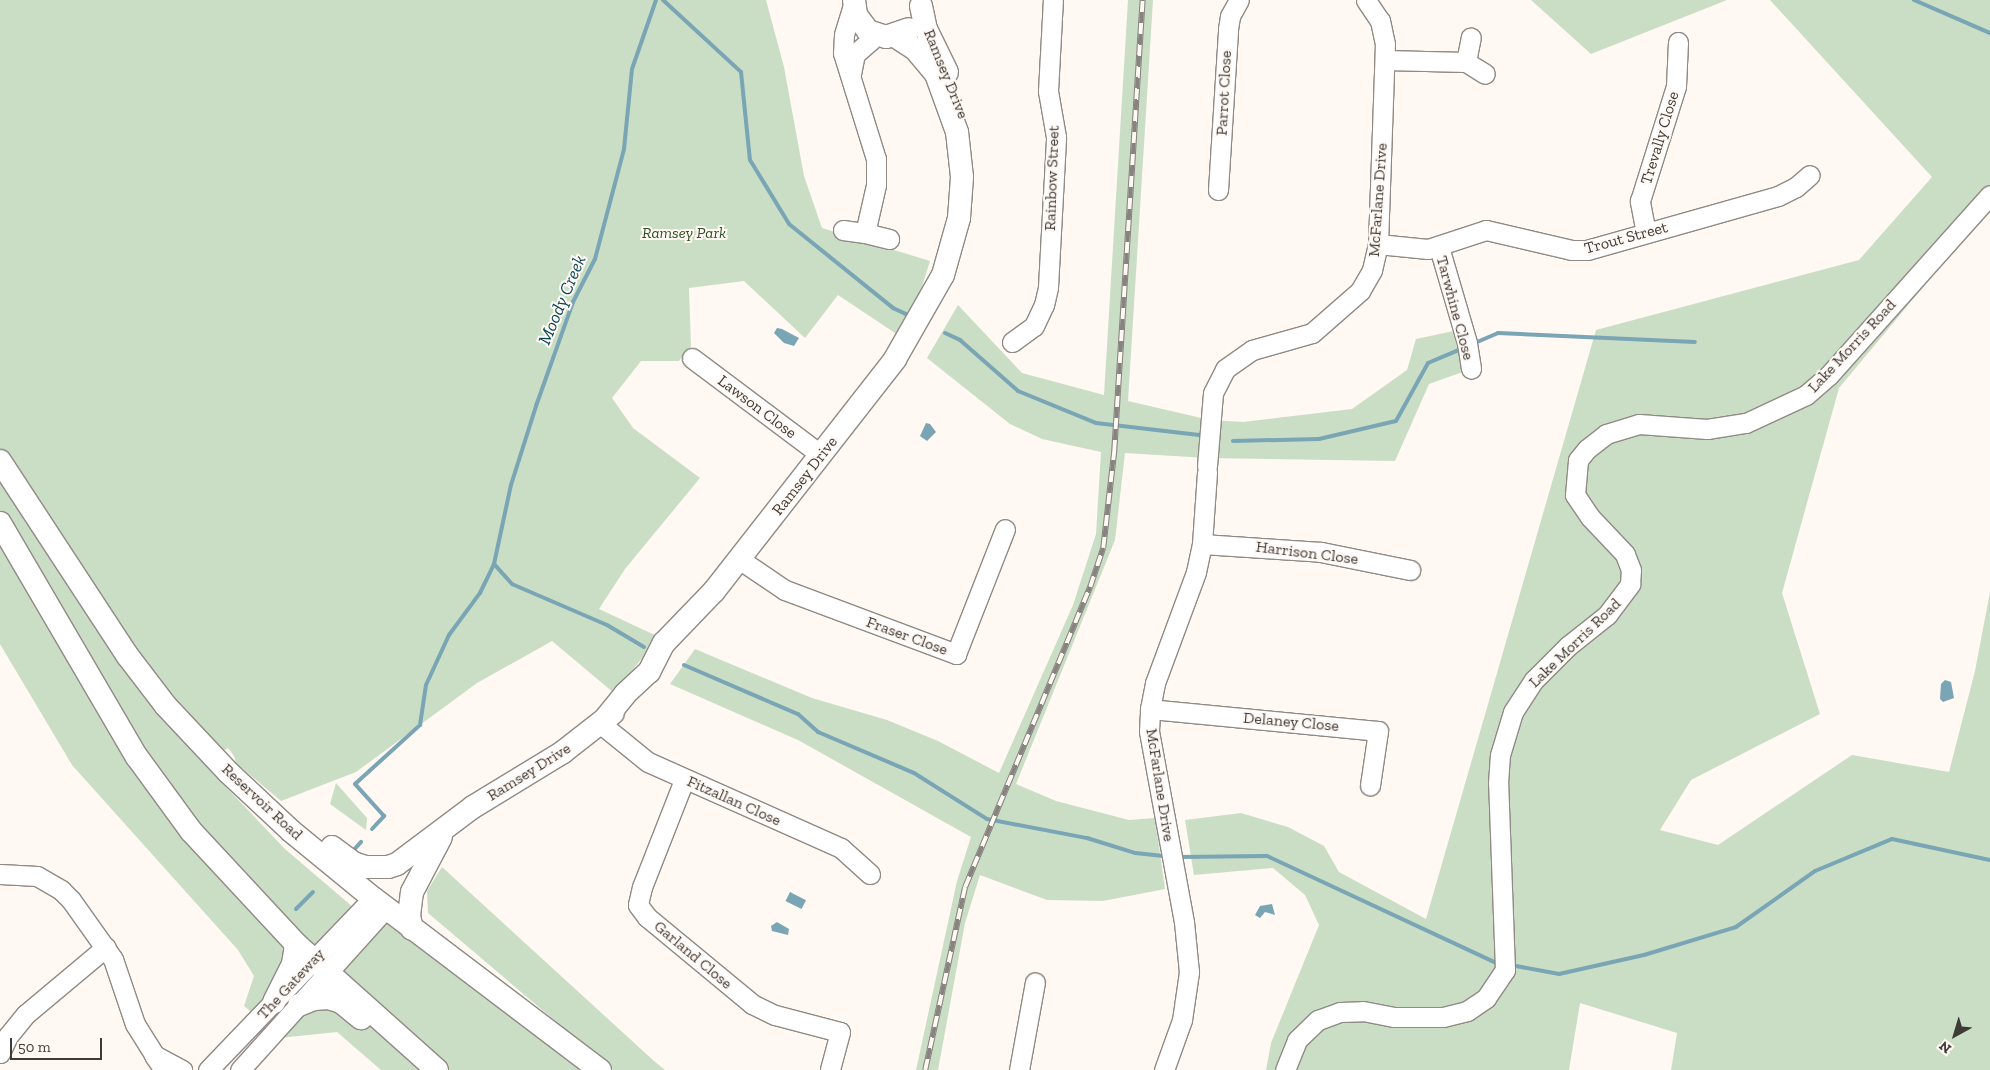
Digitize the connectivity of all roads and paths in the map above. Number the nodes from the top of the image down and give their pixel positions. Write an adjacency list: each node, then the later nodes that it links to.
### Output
1 (1053, 0): 22 (street, Rainbow Street)
2 (1239, 0): 14 (street, Parrot Close)
3 (1366, 0): 9 (street, McFarlane Drive)
4 (854, 3): 6 (main road, Ramsey Drive); 11 (street)
5 (921, 3): 6 (main road); 24 (main road, Ramsey Drive)
6 (886, 36): 11 (street); 24 (main road, Ramsey Drive)
7 (1471, 36): 10 (street)
8 (1678, 42): 18 (street, Trevally Close)
9 (1385, 60): 10 (street); 20 (street, McFarlane Drive)
10 (1466, 62): 12 (street)
11 (851, 74): 17 (street)
12 (1485, 74)
13 (1810, 175): 18 (street, Trout Street)
14 (1218, 190)
15 (1990, 195): 62 (street, Lake Morris Road)
16 (842, 230): 17 (street)
17 (865, 232): 19 (street)
18 (1646, 233): 21 (street, Trout Street)
19 (889, 239)
20 (1378, 244): 21 (street, Trout Street); 31 (street, McFarlane Drive)
21 (1439, 247): 25 (street, Tarwhine Close)
22 (1012, 342)
23 (692, 358): 26 (street, Lawson Close)
24 (894, 360): 26 (main road, Ramsey Drive)
25 (1471, 369)
26 (822, 455): 32 (main road, Ramsey Drive)
27 (0, 460): 39 (main road, Reservoir Road)
28 (0, 523): 33 (main road)
29 (1005, 529): 32 (street, Fraser Close)
30 (0, 534): 33 (main road)
31 (1202, 544): 34 (street, Harrison Close); 35 (street, McFarlane Drive)
32 (739, 559): 36 (main road, Ramsey Drive)
33 (23, 564): 45 (main road)
34 (1410, 570)
35 (1150, 709): 38 (street, Delaney Close); 61 (street, McFarlane Drive)
36 (601, 724): 37 (street, Fitzallan Close); 40 (main road, Ramsey Drive)
37 (684, 780): 42 (street, Fitzallan Close); 59 (street, Garland Close)
38 (1370, 784)
39 (256, 799): 40 (main road, Ramsey Drive); 43 (main road, Reservoir Road)
40 (457, 820): 44 (main road, Ramsey Drive)
41 (1, 870): 46 (street)
42 (870, 874)
43 (379, 903): 44 (main road, Reservoir Road); 47 (street, The Gateway)
44 (412, 929): 58 (main road, Reservoir Road)
45 (296, 944): 47 (main road); 49 (main road)
46 (106, 946): 51 (street); 52 (street)
47 (321, 966): 49 (street, The Gateway); 50 (street, The Gateway); 57 (main road)
48 (1035, 982): 60 (street)
49 (274, 1002): 54 (street, The Gateway)
50 (299, 1005): 55 (street, The Gateway); 56 (main road)
51 (0, 1053)
52 (159, 1062): 53 (street)
53 (182, 1070)
54 (208, 1070)
55 (240, 1070)
56 (420, 1070)
57 (437, 1070)
58 (600, 1070)
59 (830, 1070)
60 (1019, 1070)
61 (1164, 1070)
62 (1285, 1070)

